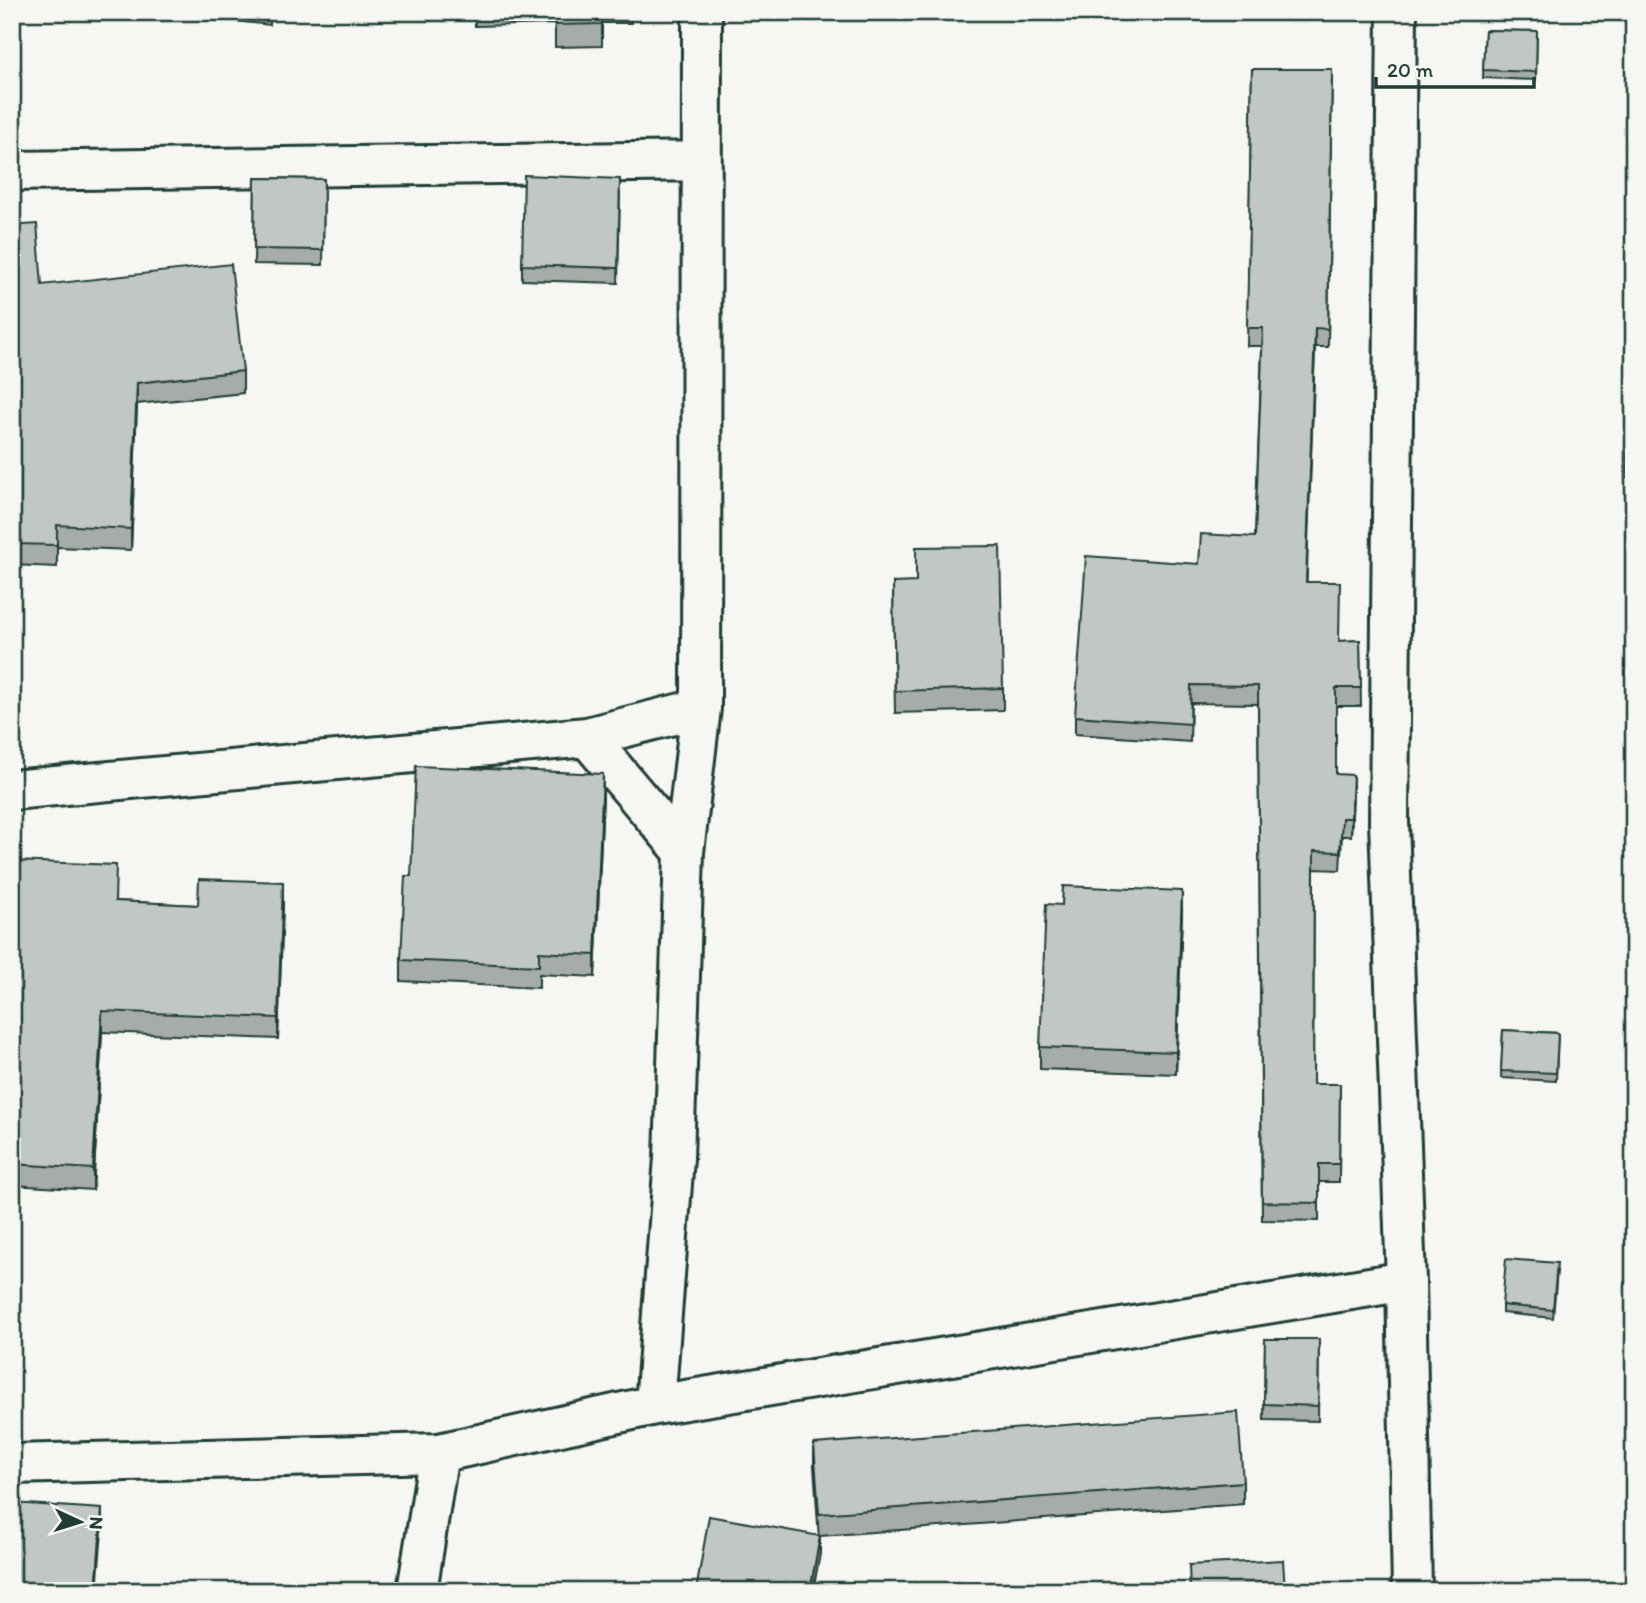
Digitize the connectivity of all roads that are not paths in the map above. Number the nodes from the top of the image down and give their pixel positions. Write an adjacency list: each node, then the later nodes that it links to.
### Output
1 (702, 12): 3 (street)
2 (1397, 12): 9 (street)
3 (700, 161): 4 (street); 5 (street)
4 (12, 171)
5 (701, 708): 6 (street); 8 (street)
6 (587, 737): 7 (street); 8 (street)
7 (12, 790)
8 (684, 852): 10 (street)
9 (1406, 1281): 10 (street); 14 (street)
10 (654, 1405): 11 (street)
11 (439, 1453): 12 (street); 13 (street)
12 (12, 1464)
13 (417, 1591)
14 (1412, 1591)

